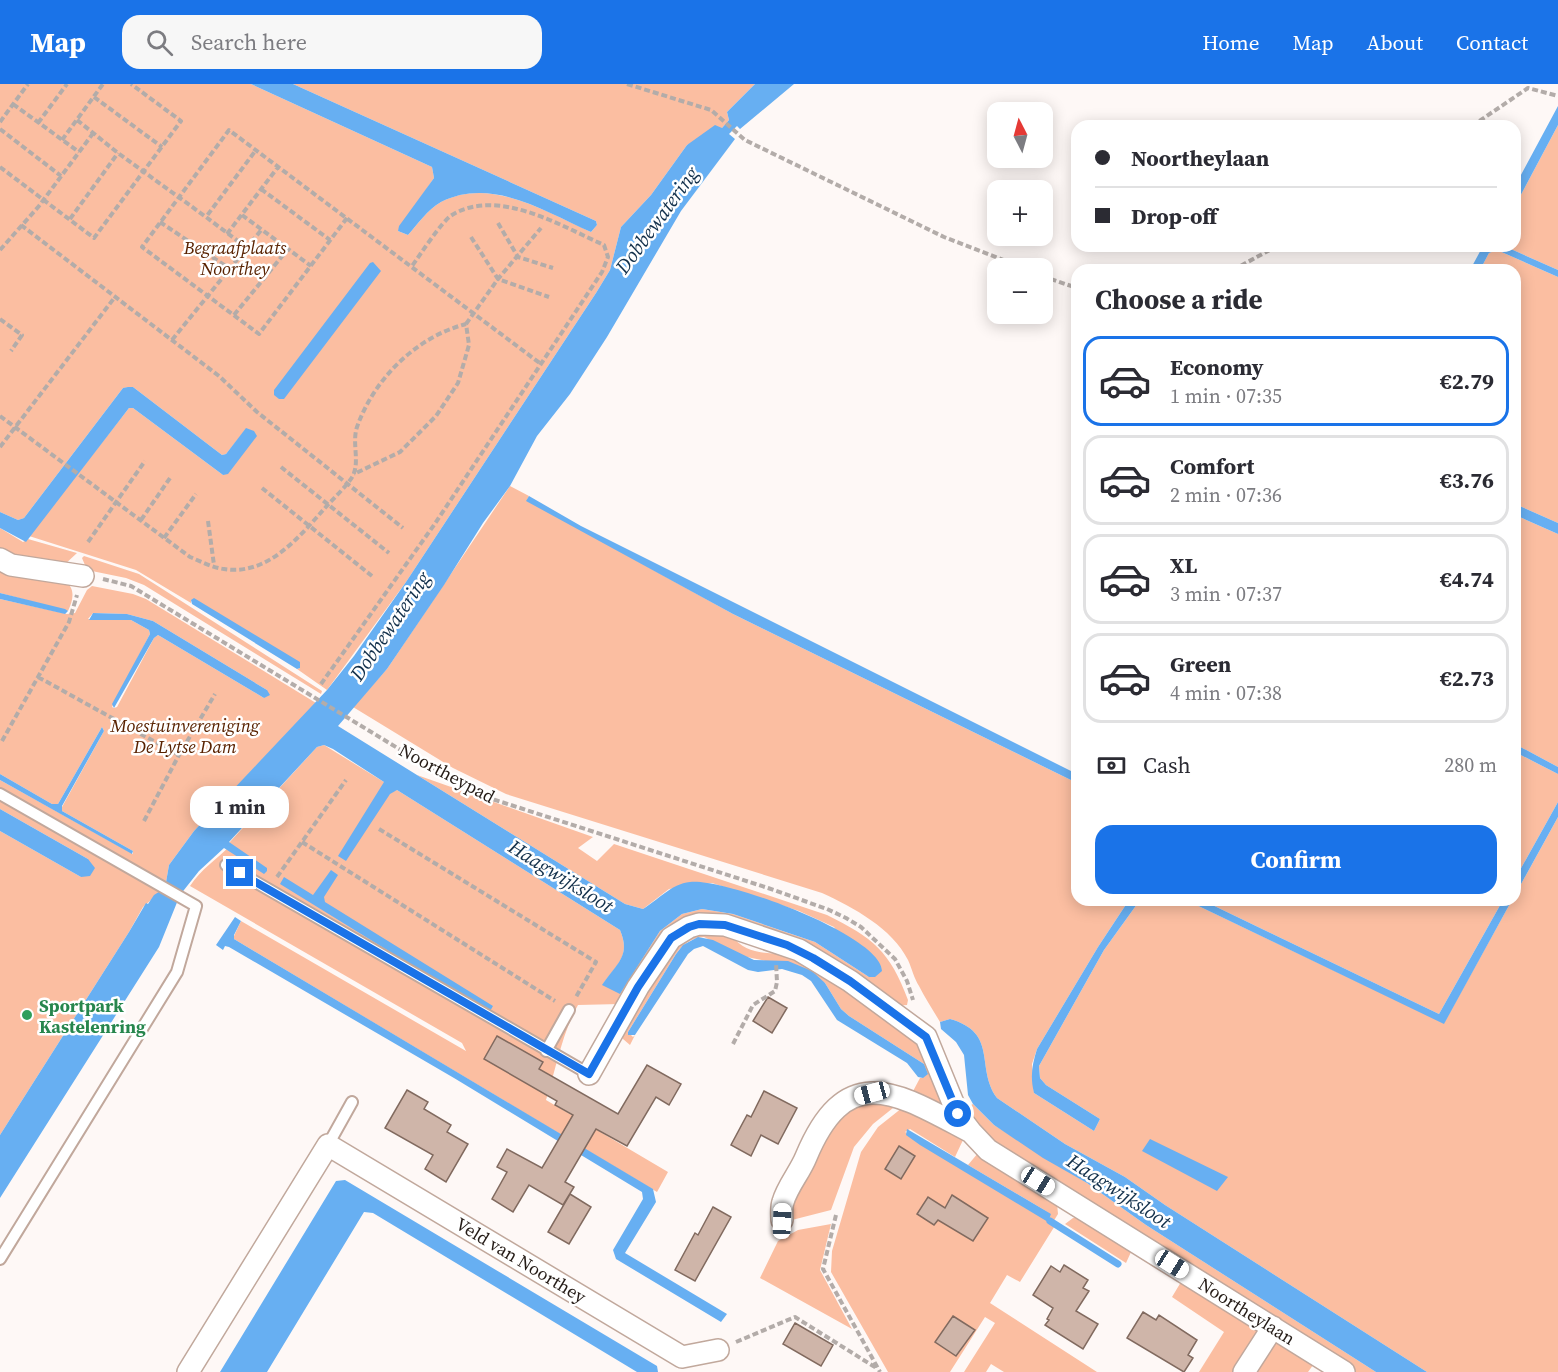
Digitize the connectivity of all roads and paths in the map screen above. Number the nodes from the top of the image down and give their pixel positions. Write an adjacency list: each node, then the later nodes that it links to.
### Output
1 (28, 84): 8 (path)
2 (67, 84): 12 (path)
3 (103, 84): 7 (path)
4 (131, 84): 16 (path)
5 (627, 84): 44 (path)
6 (1558, 96): 10 (path)
7 (94, 97): 9 (path); 16 (path)
8 (13, 104): 11 (path); 12 (path)
9 (77, 120): 14 (path); 15 (path)
10 (1481, 120)
11 (0, 122)
12 (38, 123): 15 (path)
13 (0, 129): 23 (path)
14 (94, 132): 18 (path); 19 (path)
15 (62, 140): 18 (path)
16 (162, 147): 22 (path)
17 (256, 150): 20 (path); 25 (path); 28 (path)
18 (79, 152): 23 (path)
19 (118, 153): 22 (path); 30 (path)
20 (278, 166): 24 (path); 29 (path)
21 (0, 167): 26 (path)
22 (144, 172): 25 (path); 30 (path)
23 (61, 176): 26 (path)
24 (261, 189): 27 (path); 38 (path)
25 (179, 197): 28 (path); 31 (path)
26 (44, 198): 30 (path); 33 (path)
27 (242, 215): 35 (path); 36 (path)
28 (206, 217): 36 (path)
29 (347, 218): 38 (path); 47 (path)
30 (70, 219)
31 (160, 222): 49 (path); 53 (path)
32 (498, 223): 43 (path)
33 (21, 225): 41 (path); 54 (path)
34 (541, 228): 43 (path)
35 (262, 229): 39 (path); 40 (path)
36 (227, 234): 39 (path)
37 (471, 237): 50 (path)
38 (330, 240): 46 (path)
39 (247, 248): 49 (path)
40 (288, 249): 46 (path); 57 (path)
41 (0, 250)
42 (1266, 252): 45 (path)
43 (518, 257): 48 (path); 50 (path)
44 (998, 258)
45 (1244, 264)
46 (311, 266): 57 (path)
47 (412, 266): 56 (path); 62 (path)
48 (553, 268)
49 (230, 269): 53 (path)
50 (498, 279): 55 (path); 56 (path)
51 (1053, 280): 52 (path)
52 (1071, 286)
53 (208, 296): 57 (path); 60 (path)
54 (115, 297): 60 (path); 64 (path)
55 (549, 297)
56 (475, 312): 59 (path); 62 (path)
57 (234, 315)
58 (0, 319): 61 (path)
59 (466, 324): 68 (path); 68 (path)
60 (172, 340): 70 (path)
61 (11, 351)
62 (542, 364): 87 (path)
63 (0, 416): 64 (path)
64 (14, 428): 65 (path); 73 (path)
65 (0, 447)
66 (145, 461): 73 (path)
67 (281, 467): 74 (path)
68 (354, 474): 70 (path)
69 (170, 478): 75 (path)
70 (347, 482): 74 (path); 78 (path)
71 (262, 488): 77 (path)
72 (196, 494): 79 (path)
73 (116, 502): 75 (path); 80 (path)
74 (328, 505): 77 (path); 81 (path)
75 (141, 520): 79 (path)
76 (208, 521): 83 (path)
77 (308, 527): 83 (path); 85 (path)
78 (403, 528)
79 (164, 538): 83 (path)
80 (88, 542)
81 (389, 553)
82 (0, 559): 84 (street)
83 (214, 566)
84 (83, 576): 86 (path); 99 (path, Noortheypad)
85 (372, 576)
86 (38, 677): 89 (path); 90 (path)
87 (321, 684)
88 (215, 694): 90 (path)
89 (2, 741)
90 (178, 755): 93 (path)
91 (346, 780): 95 (path)
92 (0, 794): 109 (lane)
93 (144, 821)
94 (379, 829): 100 (path)
95 (302, 842): 97 (path); 100 (path)
96 (226, 865): 97 (lane)
97 (267, 890): 102 (lane)
98 (777, 971): 101 (path)
99 (915, 1003)
100 (569, 1010): 102 (lane)
101 (733, 1044)
102 (546, 1051): 103 (lane)
103 (589, 1074): 105 (street, Noortheylaan)
104 (352, 1102): 106 (lane)
105 (970, 1132): 108 (street, Noortheylaan); 110 (street, Noortheylaan)
106 (328, 1144): 111 (street, Veld van Noorthey); 113 (street)
107 (836, 1215): 112 (path)
108 (782, 1221)
109 (0, 1259)
110 (1273, 1327): 114 (street); 115 (street, Noortheylaan)
111 (718, 1350): 112 (path)
112 (879, 1371)
113 (188, 1372)
114 (1244, 1372)
115 (1344, 1372)

